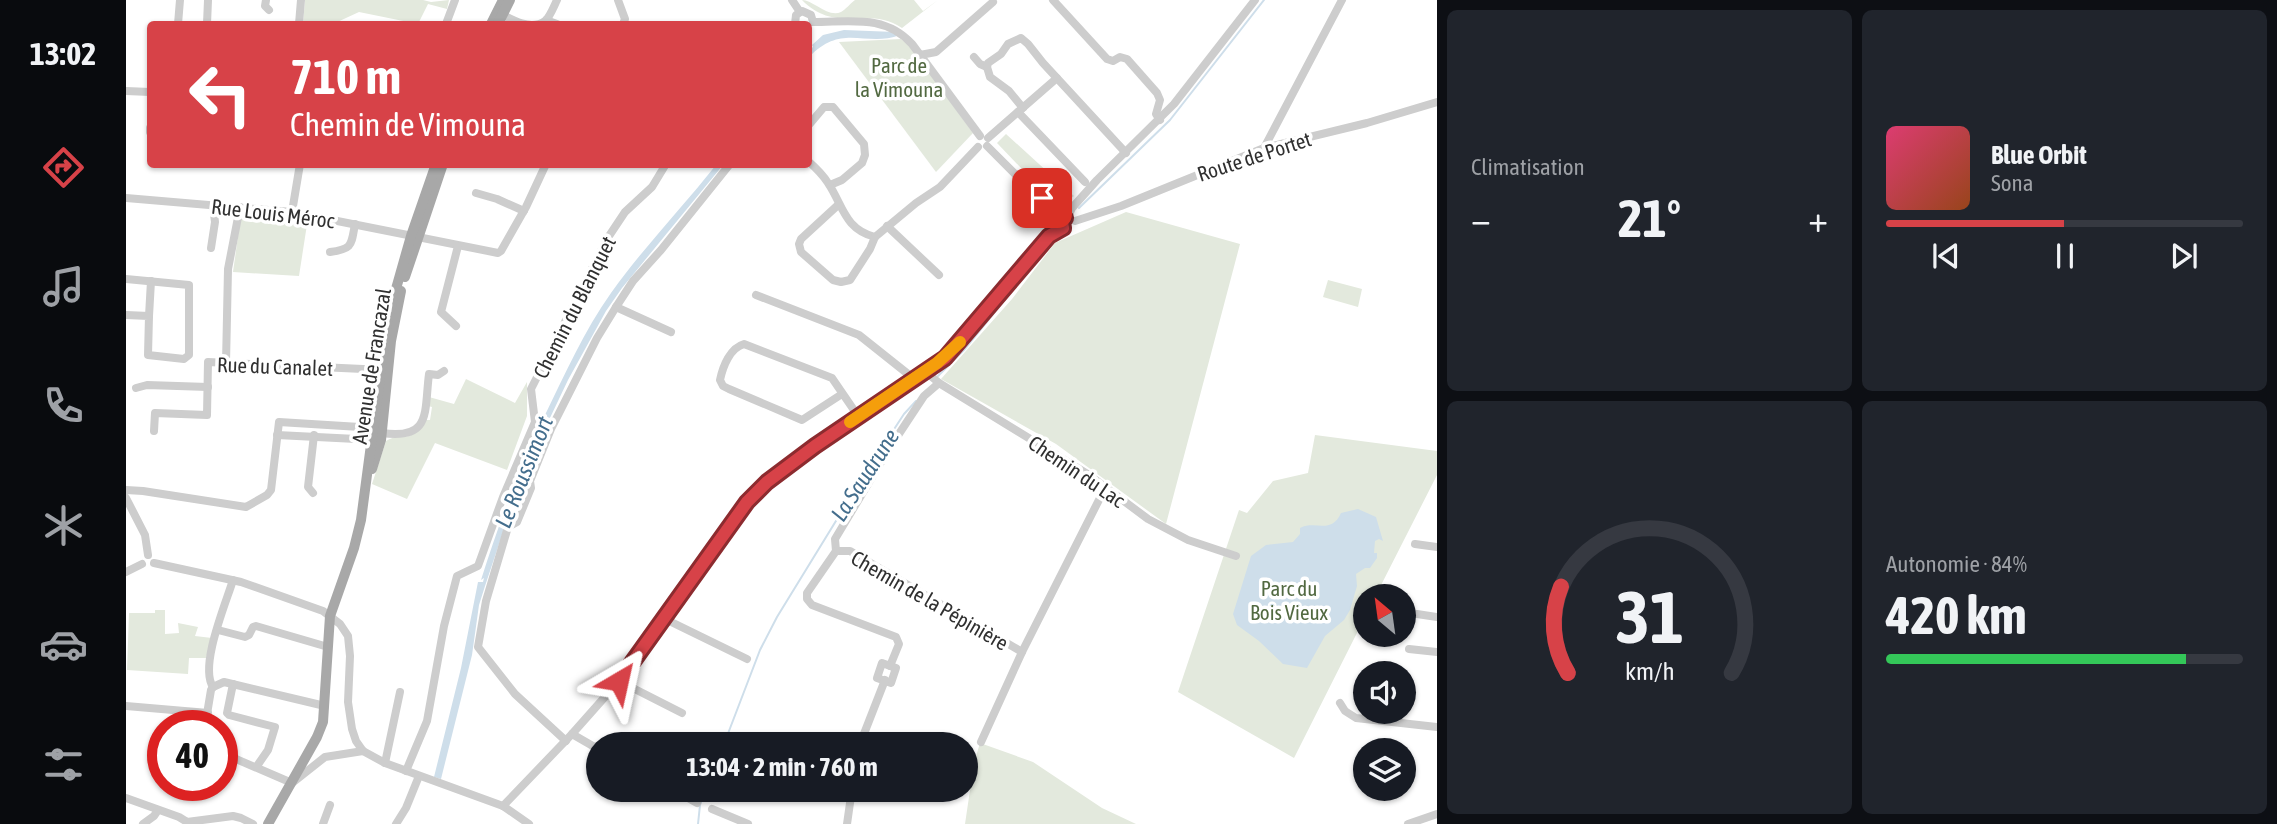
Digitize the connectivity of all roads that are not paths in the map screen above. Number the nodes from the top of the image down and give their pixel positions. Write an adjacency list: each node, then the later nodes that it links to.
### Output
1 (180, 0): 19 (street)
2 (208, 0): 20 (street)
3 (266, 0): 15 (street)
4 (301, 0): 21 (street)
5 (455, 0): 22 (street)
6 (503, 0): 17 (main road)
7 (510, 0): 17 (main road)
8 (557, 0): 18 (street)
9 (618, 0): 23 (street)
10 (792, 0): 16 (street)
11 (1053, 0): 35 (street)
12 (1255, 0): 35 (street)
13 (1342, 0): 38 (street)
14 (993, 2): 27 (street)
15 (269, 10)
16 (800, 12): 24 (street); 25 (street)
17 (499, 17)
18 (546, 20)
19 (178, 21)
20 (207, 21)
21 (299, 21)
22 (447, 21)
23 (624, 21)
24 (795, 21)
25 (810, 21)
26 (812, 25): 27 (street)
27 (920, 55): 37 (street)
28 (974, 57): 29 (street)
29 (987, 67): 30 (street); 34 (street)
30 (1057, 78): 34 (street); 39 (street)
31 (126, 91): 32 (street)
32 (147, 92)
33 (1437, 102): 38 (street, Route de Portet)
34 (1021, 110): 37 (street); 47 (street)
35 (1160, 120): 39 (street)
36 (812, 121): 48 (street)
37 (983, 142): 56 (street); 58 (street)
38 (1264, 148): 56 (street, Route de Portet)
39 (1126, 153): 56 (street)
40 (812, 165): 48 (street)
41 (299, 168): 55 (street)
42 (435, 168): 59 (main road, Avenue de Francazal)
43 (441, 168): 59 (main road, Avenue de Francazal)
44 (544, 168): 54 (street)
45 (664, 168): 83 (street, Chemin du Blanquet)
46 (727, 168): 68 (street)
47 (1085, 182)
48 (830, 185): 51 (street)
49 (476, 193): 54 (street)
50 (126, 198): 52 (street, Rue Louis Méroc)
51 (838, 205): 60 (street); 60 (street)
52 (213, 206): 53 (street, Rue Louis Méroc); 62 (street)
53 (240, 207): 55 (street, Rue Louis Méroc); 73 (street)
54 (524, 211): 61 (street, Rue Louis Méroc)
55 (292, 212): 57 (street, Rue Louis Méroc)
56 (1069, 219): 76 (street)
57 (355, 224): 59 (street, Rue Louis Méroc); 63 (street)
58 (887, 226): 60 (street); 64 (street)
59 (414, 236): 61 (street, Rue Louis Méroc); 74 (main road, Avenue de Francazal)
60 (875, 237)
61 (458, 246): 71 (street)
62 (211, 248)
63 (330, 252)
64 (939, 275)
65 (126, 279): 66 (street)
66 (151, 281): 70 (street); 70 (street)
67 (756, 295): 77 (street)
68 (616, 307): 72 (street); 85 (street)
69 (126, 315): 70 (street)
70 (149, 316)
71 (456, 326)
72 (671, 332)
73 (226, 363): 74 (street, Rue du Canalet); 79 (street, Rue du Canalet)
74 (385, 370): 87 (main road, Avenue de Francazal)
75 (444, 371): 87 (street)
76 (927, 373): 77 (street); 78 (street, Chemin du Lac)
77 (912, 379): 82 (street)
78 (937, 382): 90 (street, Chemin du Lac); 96 (street)
79 (208, 387): 80 (street); 86 (street, Rue du Canalet)
80 (136, 388)
81 (842, 394): 81 (street); 82 (street)
82 (858, 416): 106 (street)
83 (535, 422): 85 (street); 132 (street, Chemin du Blanquet)
84 (313, 425): 87 (street); 88 (street); 89 (street)
85 (551, 429): 125 (street)
86 (154, 431)
87 (378, 434): 89 (street); 104 (main road, Avenue de Francazal)
88 (278, 435): 89 (street); 91 (street)
89 (314, 438): 92 (street)
90 (1105, 488): 98 (street, Chemin du Lac); 110 (street, Chemin de la Pépinière)
91 (126, 491)
92 (313, 493)
93 (126, 498): 97 (street)
94 (1415, 544): 95 (street)
95 (1437, 547)
96 (836, 551): 110 (street, Chemin de la Pépinière); 124 (street)
97 (148, 555): 99 (street); 100 (street)
98 (1236, 556)
99 (155, 563): 100 (street); 102 (street)
100 (142, 564): 101 (street)
101 (126, 572)
102 (233, 580): 104 (street); 107 (street)
103 (1417, 614): 105 (street)
104 (330, 616): 108 (main road, Avenue de Francazal); 128 (street)
105 (1437, 617)
106 (663, 618): 112 (street); 113 (street)
107 (218, 629): 108 (street); 115 (street)
108 (328, 647): 119 (main road, Avenue de Francazal)
109 (1409, 649): 111 (street)
110 (1022, 652): 126 (street, Chemin de la Pépinière)
111 (1437, 652)
112 (747, 659)
113 (619, 681): 122 (street); 125 (street)
114 (233, 684): 115 (street); 119 (street); 131 (street)
115 (213, 687): 121 (street)
116 (400, 692): 130 (street)
117 (1340, 703): 123 (street)
118 (126, 706): 120 (street)
119 (325, 706): 134 (main road, Avenue de Francazal)
120 (173, 710)
121 (208, 710)
122 (682, 713)
123 (1437, 727)
124 (865, 732)
125 (569, 738): 127 (street); 138 (street)
126 (981, 742)
127 (586, 744)
128 (363, 751): 130 (street); 134 (street)
129 (238, 759): 131 (street)
130 (386, 763): 132 (street)
131 (257, 766): 134 (street)
132 (406, 771): 133 (street)
133 (419, 776): 138 (street); 146 (street)
134 (292, 783): 144 (main road, Avenue de Francazal)
135 (126, 798): 140 (street)
136 (850, 802): 149 (street)
137 (330, 805): 145 (street)
138 (503, 806): 147 (street)
139 (712, 809): 148 (street)
140 (158, 810): 142 (street); 143 (street)
141 (1437, 814): 150 (street)
142 (143, 824)
143 (253, 824)
144 (268, 824)
145 (323, 824)
146 (396, 824)
147 (529, 824)
148 (748, 824)
149 (847, 824)
150 (1408, 824)

